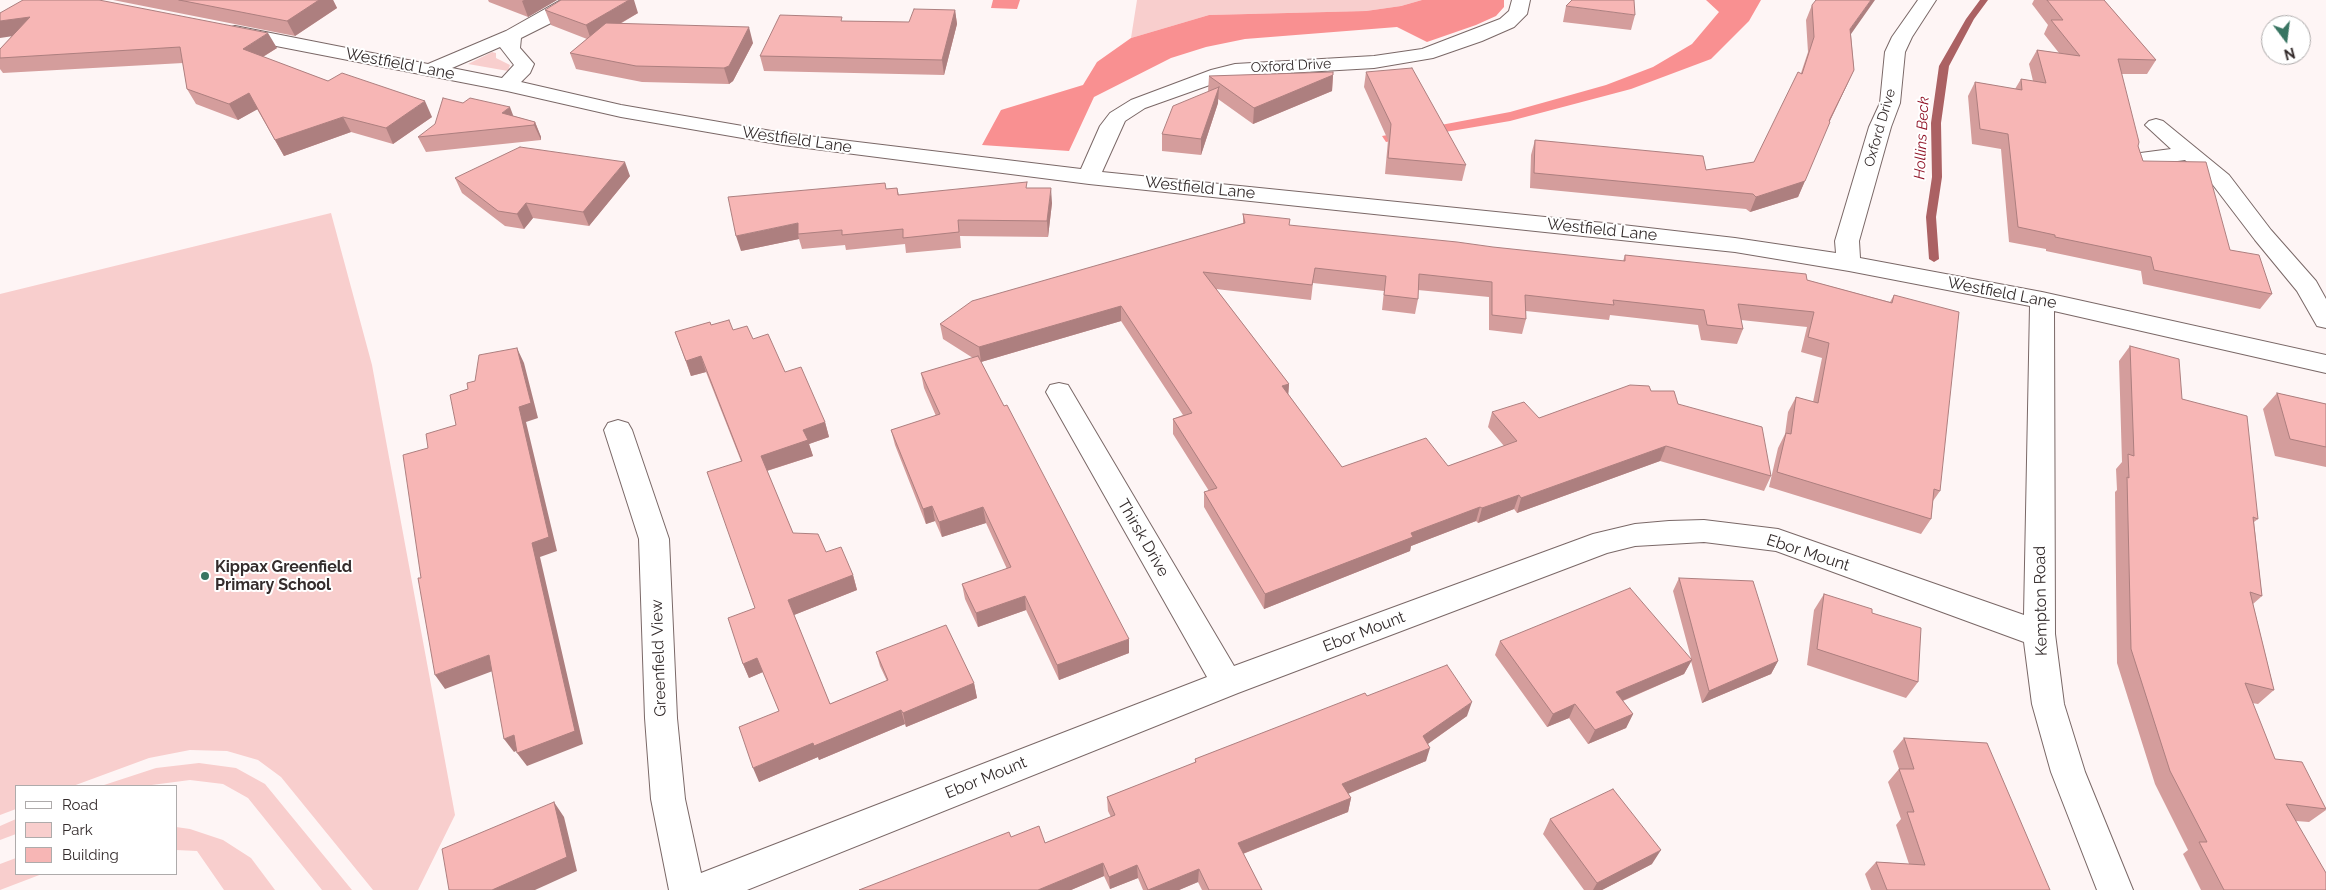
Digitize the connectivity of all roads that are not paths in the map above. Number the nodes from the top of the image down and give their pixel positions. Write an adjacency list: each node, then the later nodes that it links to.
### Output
1 (574, 0): 5 (street)
2 (1521, 0): 11 (street, Oxford Drive)
3 (1927, 0): 12 (street, Oxford Drive)
4 (210, 27): 6 (street, Westfield Lane)
5 (513, 35): 6 (street); 7 (street)
6 (430, 70): 7 (street, Westfield Lane)
7 (506, 85): 11 (street, Westfield Lane)
8 (2156, 125): 9 (street)
9 (2191, 152): 10 (street); 14 (street)
10 (2140, 159)
11 (1089, 177): 12 (street, Westfield Lane)
12 (1849, 263): 13 (street, Westfield Lane)
13 (2042, 300): 15 (street, Westfield Lane); 18 (street, Kempton Road)
14 (2326, 320)
15 (2326, 364)
16 (1058, 392): 19 (street, Thirsk Drive)
17 (618, 430): 20 (street, Greenfield View)
18 (2039, 634): 19 (street, Ebor Mount); 22 (street, Kempton Road)
19 (1227, 683): 21 (street, Ebor Mount)
20 (687, 890)
21 (703, 890)
22 (2115, 890)

